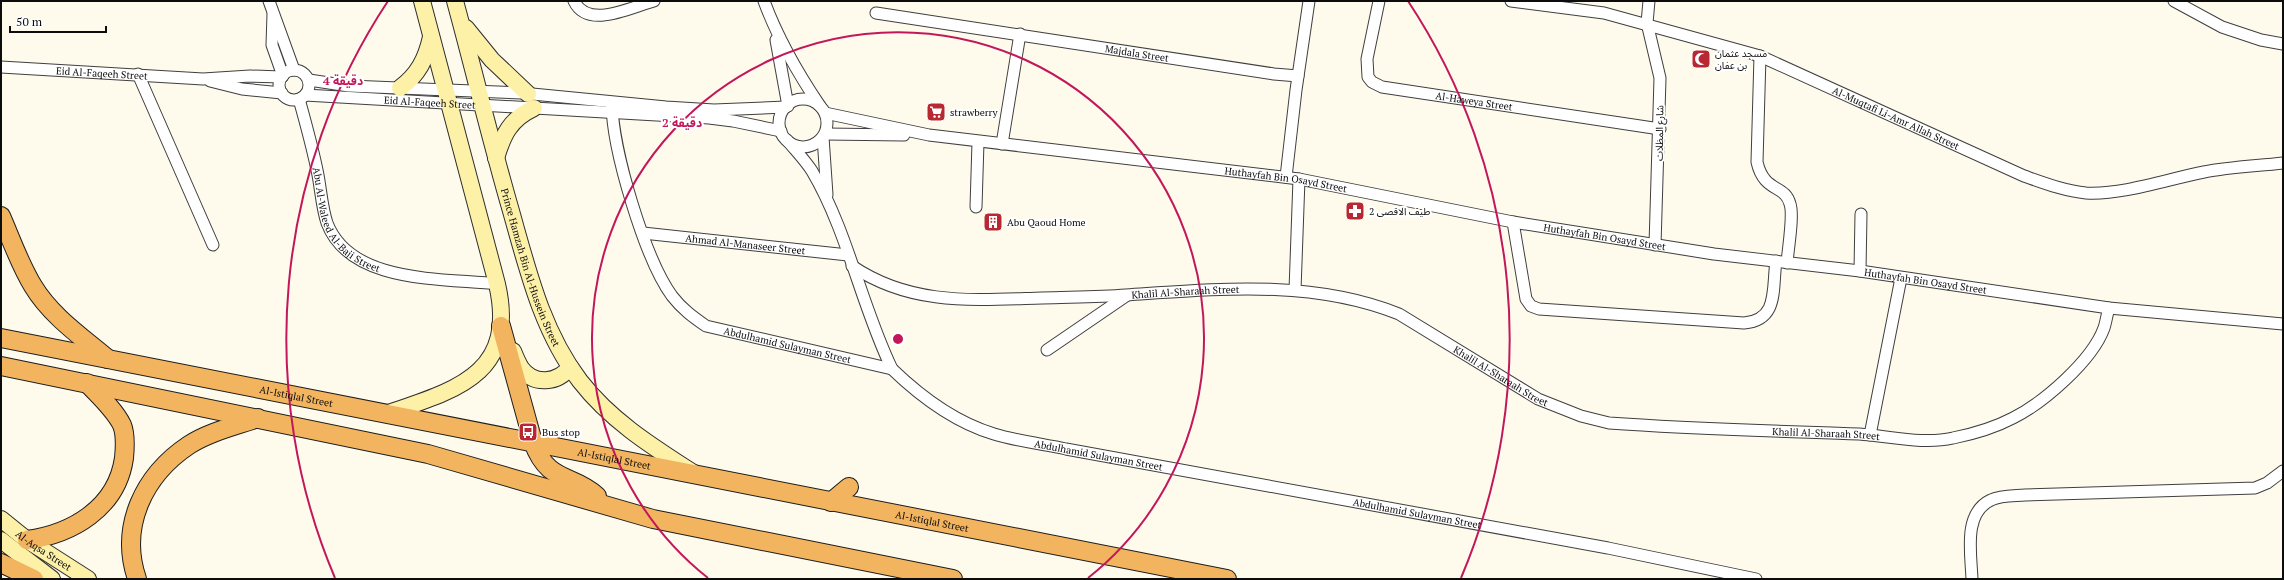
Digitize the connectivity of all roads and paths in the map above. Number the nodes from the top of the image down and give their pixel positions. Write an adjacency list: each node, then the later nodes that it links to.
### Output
1 (269, 1): 13 (street)
2 (422, 1): 18 (main road)
3 (455, 1): 14 (main road, Prince Hamzah Bin Al-Hussein Street)
4 (574, 1): 5 (street)
5 (654, 1)
6 (764, 1): 16 (street)
7 (1310, 1): 25 (street)
8 (1379, 1): 38 (street, Al-Haweya Street)
9 (1511, 1): 15 (street, Al-Muqtafi Li-Amr Allah Street)
10 (1649, 1): 15 (street, شارع المظلات)
11 (2174, 1): 19 (street)
12 (876, 13): 17 (street, Majdala Street)
13 (273, 14): 22 (street); 24 (street)
14 (461, 23): 33 (main road, Prince Hamzah Bin Al-Hussein Street); 34 (main road)
15 (1647, 23): 20 (street, Al-Muqtafi Li-Amr Allah Street); 38 (street, شارع المظلات)
16 (775, 32): 35 (street); 37 (street)
17 (1020, 34): 25 (street, Majdala Street); 43 (street)
18 (432, 36): 28 (main road); 31 (main road)
19 (2283, 44)
20 (1760, 56): 45 (street, Al-Muqtafi Li-Amr Allah Street); 57 (street)
21 (1, 67): 23 (street, Eid Al-Faqeeh Street)
22 (294, 70): 24 (street); 27 (street)
23 (138, 74): 26 (street, Eid Al-Faqeeh Street); 54 (street)
24 (282, 76): 26 (street, Eid Al-Faqeeh Street); 30 (street)
25 (1298, 76): 46 (street)
26 (203, 79): 30 (street, Eid Al-Faqeeh Street)
27 (308, 80): 29 (street, Eid Al-Faqeeh Street); 32 (street)
28 (400, 88): 29 (street, Eid Al-Faqeeh Street); 31 (street, Eid Al-Faqeeh Street)
29 (376, 92): 31 (street, Eid Al-Faqeeh Street); 32 (street, Eid Al-Faqeeh Street)
30 (282, 93): 32 (street)
31 (446, 96): 33 (street, Eid Al-Faqeeh Street); 33 (street, Eid Al-Faqeeh Street); 61 (main road)
32 (302, 97): 61 (street, Abu Al-Waleed Al-Baji Street)
33 (480, 98): 34 (street); 34 (street); 44 (main road, Prince Hamzah Bin Al-Hussein Street)
34 (531, 101): 36 (street); 36 (street); 44 (main road)
35 (787, 106): 36 (street); 37 (street); 40 (street)
36 (612, 108): 40 (street); 53 (street, Abdulhamid Sulayman Street)
37 (824, 112): 39 (street, Huthayfah Bin Osayd Street); 41 (street)
38 (1660, 129): 55 (street, شارع المظلات)
39 (929, 135): 41 (street, Huthayfah Bin Osayd Street); 42 (street, Huthayfah Bin Osayd Street)
40 (784, 136): 41 (street); 48 (street)
41 (824, 136): 48 (street)
42 (978, 142): 43 (street, Huthayfah Bin Osayd Street); 49 (street)
43 (1002, 144): 46 (street, Huthayfah Bin Osayd Street)
44 (496, 158): 71 (main road, Prince Hamzah Bin Al-Hussein Street)
45 (2282, 165)
46 (1286, 177): 47 (street, Huthayfah Bin Osayd Street)
47 (1299, 179): 52 (street, Huthayfah Bin Osayd Street); 62 (street)
48 (827, 200): 56 (street)
49 (976, 207)
50 (1861, 214): 59 (street)
51 (1, 216): 69 (highway)
52 (1513, 222): 55 (street, Huthayfah Bin Osayd Street); 57 (street)
53 (643, 233): 56 (street, Ahmad Al-Manaseer Street); 72 (street, Abdulhamid Sulayman Street)
54 (213, 245)
55 (1655, 245): 57 (street, Huthayfah Bin Osayd Street)
56 (848, 254): 58 (street)
57 (1781, 262): 59 (street, Huthayfah Bin Osayd Street)
58 (852, 266): 63 (street, Khalil Al-Sharaah Street); 72 (street)
59 (1860, 271): 60 (street, Huthayfah Bin Osayd Street)
60 (1901, 278): 64 (street, Huthayfah Bin Osayd Street); 76 (street)
61 (497, 284): 66 (main road)
62 (1295, 290): 63 (street, Khalil Al-Sharaah Street); 76 (street, Khalil Al-Sharaah Street)
63 (1127, 295): 68 (street)
64 (2109, 308): 65 (street, Huthayfah Bin Osayd Street); 76 (street, Khalil Al-Sharaah Street)
65 (2283, 324)
66 (501, 326): 71 (main road); 74 (main road); 77 (highway)
67 (1, 338): 69 (highway, Al-Istiqlal Street)
68 (1047, 350)
69 (110, 361): 74 (highway, Al-Istiqlal Street)
70 (1, 366): 73 (highway)
71 (570, 367): 79 (main road, Prince Hamzah Bin Al-Hussein Street)
72 (892, 369): 93 (street, Abdulhamid Sulayman Street)
73 (87, 383): 75 (highway); 85 (highway)
74 (386, 414): 77 (highway, Al-Istiqlal Street)
75 (258, 418): 82 (highway); 90 (highway)
76 (1870, 435)
77 (533, 442): 79 (highway, Al-Istiqlal Street); 82 (highway)
78 (2283, 471): 94 (street)
79 (697, 475): 81 (highway, Al-Istiqlal Street)
80 (849, 487): 81 (highway)
81 (831, 502): 92 (highway, Al-Istiqlal Street)
82 (605, 506): 91 (highway)
83 (1, 518): 85 (main road, Al-Aqsa Street)
84 (1, 540): 88 (main road, Al-Aqsa Street)
85 (27, 540): 89 (main road, Al-Aqsa Street)
86 (1, 563): 87 (highway)
87 (34, 579)
88 (52, 579)
89 (88, 579)
90 (137, 579)
91 (953, 579)
92 (1227, 579)
93 (1756, 579)
94 (1972, 579)

